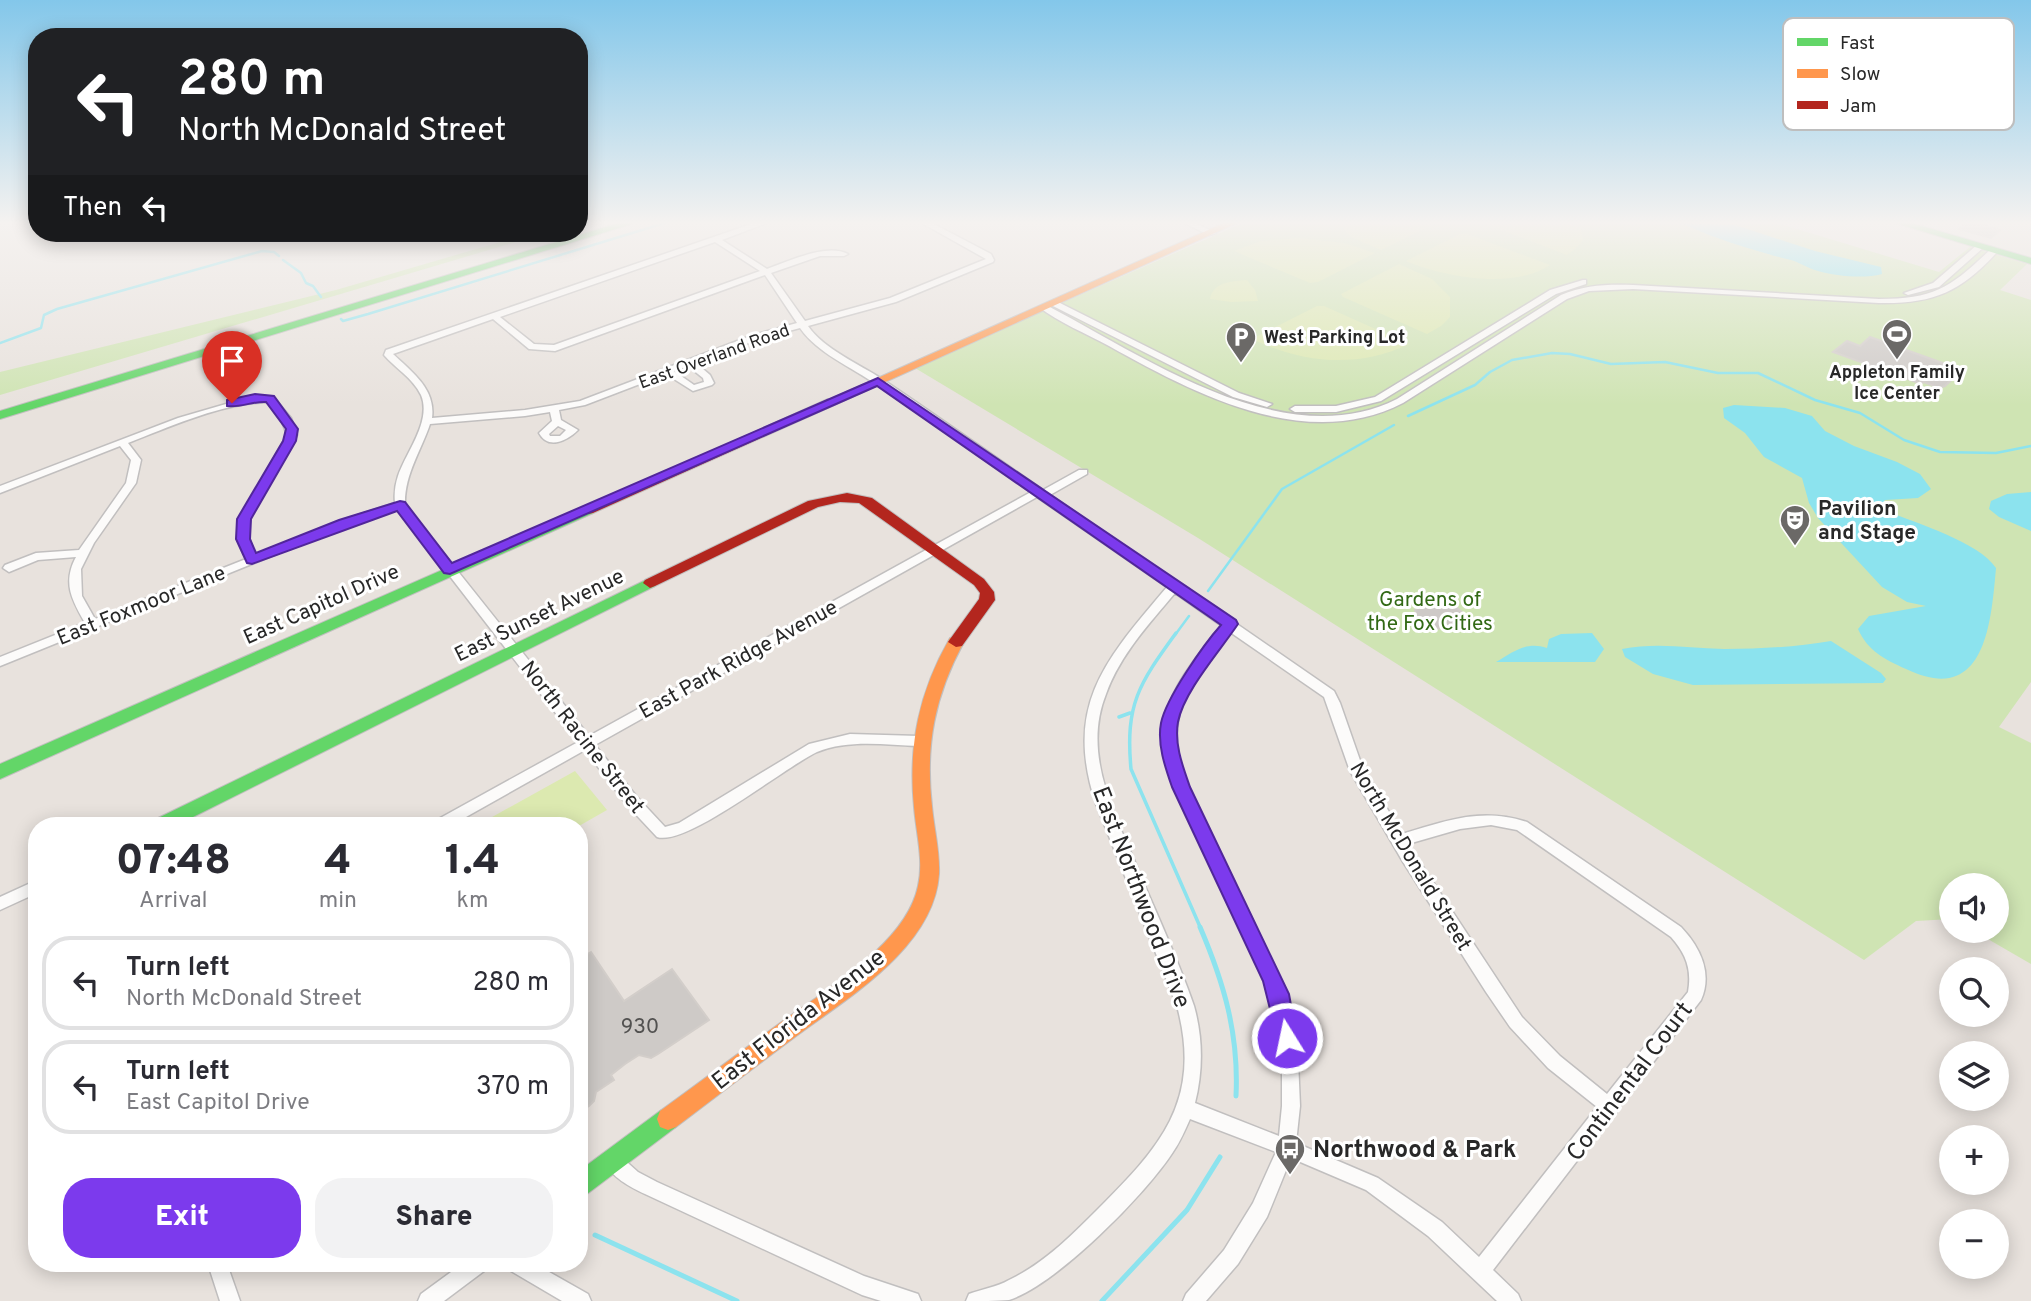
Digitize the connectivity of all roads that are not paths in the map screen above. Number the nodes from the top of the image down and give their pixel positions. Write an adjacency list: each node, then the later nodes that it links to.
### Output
1 (393, 283): 19 (main road)
2 (435, 283): 21 (main road)
3 (586, 283): 13 (street)
4 (737, 283): 13 (street)
5 (776, 283): 14 (street, North McDonald Street)
6 (937, 283): 14 (street, East Overland Road)
7 (1099, 283): 12 (main road, East Capitol Drive)
8 (1595, 283): 12 (street)
9 (1645, 283): 10 (street)
10 (1939, 283)
11 (1958, 283): 12 (street)
12 (1049, 305): 18 (main road, East Capitol Drive)
13 (493, 314): 15 (street)
14 (801, 325): 16 (street, East Overland Road); 18 (street, North McDonald Street)
15 (390, 351): 22 (street)
16 (689, 362): 17 (street, East Overland Road); 17 (street)
17 (667, 371): 20 (street, East Overland Road)
18 (878, 381): 27 (street, North McDonald Street); 33 (main road, East Capitol Drive)
19 (0, 400)
20 (554, 409): 22 (street, East Overland Road); 23 (street)
21 (0, 415)
22 (426, 421): 28 (street)
23 (557, 422)
24 (123, 443): 26 (street); 30 (street); 31 (street)
25 (1083, 472): 27 (street, East Park Ridge Avenue)
26 (0, 490)
27 (1040, 494): 29 (street, East Park Ridge Avenue); 34 (street, North McDonald Street)
28 (400, 505): 31 (street, East Foxmoor Lane); 33 (street, North Racine Street)
29 (936, 549): 37 (main road, East Sunset Avenue); 39 (main road, East Florida Avenue); 40 (street, East Park Ridge Avenue)
30 (82, 552): 32 (street); 36 (street)
31 (252, 560): 36 (street, East Foxmoor Lane)
32 (9, 568)
33 (450, 570): 37 (street, North Racine Street); 41 (main road, East Capitol Drive)
34 (1174, 586): 35 (street, North McDonald Street); 48 (street, East Northwood Drive)
35 (1230, 624): 44 (street, North McDonald Street); 49 (street)
36 (92, 625): 38 (street, East Foxmoor Lane)
37 (515, 651): 40 (street, North Racine Street); 42 (main road, East Sunset Avenue)
38 (0, 662)
39 (919, 741): 40 (street, North Racine Street); 50 (main road, East Florida Avenue)
40 (588, 742): 43 (street, East Park Ridge Avenue)
41 (0, 772)
42 (176, 817)
43 (454, 817)
44 (1399, 841): 47 (street, North McDonald Street); 47 (street, Continental Court)
45 (28, 890): 46 (street)
46 (0, 904)
47 (1610, 1107): 52 (street, Continental Court)
48 (1185, 1108): 49 (street); 60 (street, East Northwood Drive)
49 (1286, 1149): 52 (street); 61 (street)
50 (613, 1161): 51 (main road, East Florida Avenue); 59 (street)
51 (588, 1179)
52 (1480, 1271): 62 (street)
53 (221, 1272): 56 (street)
54 (466, 1272): 57 (street)
55 (532, 1272): 58 (street)
56 (230, 1301)
57 (428, 1301)
58 (581, 1301)
59 (911, 1301)
60 (976, 1301)
61 (1193, 1301)
62 (1511, 1301)

